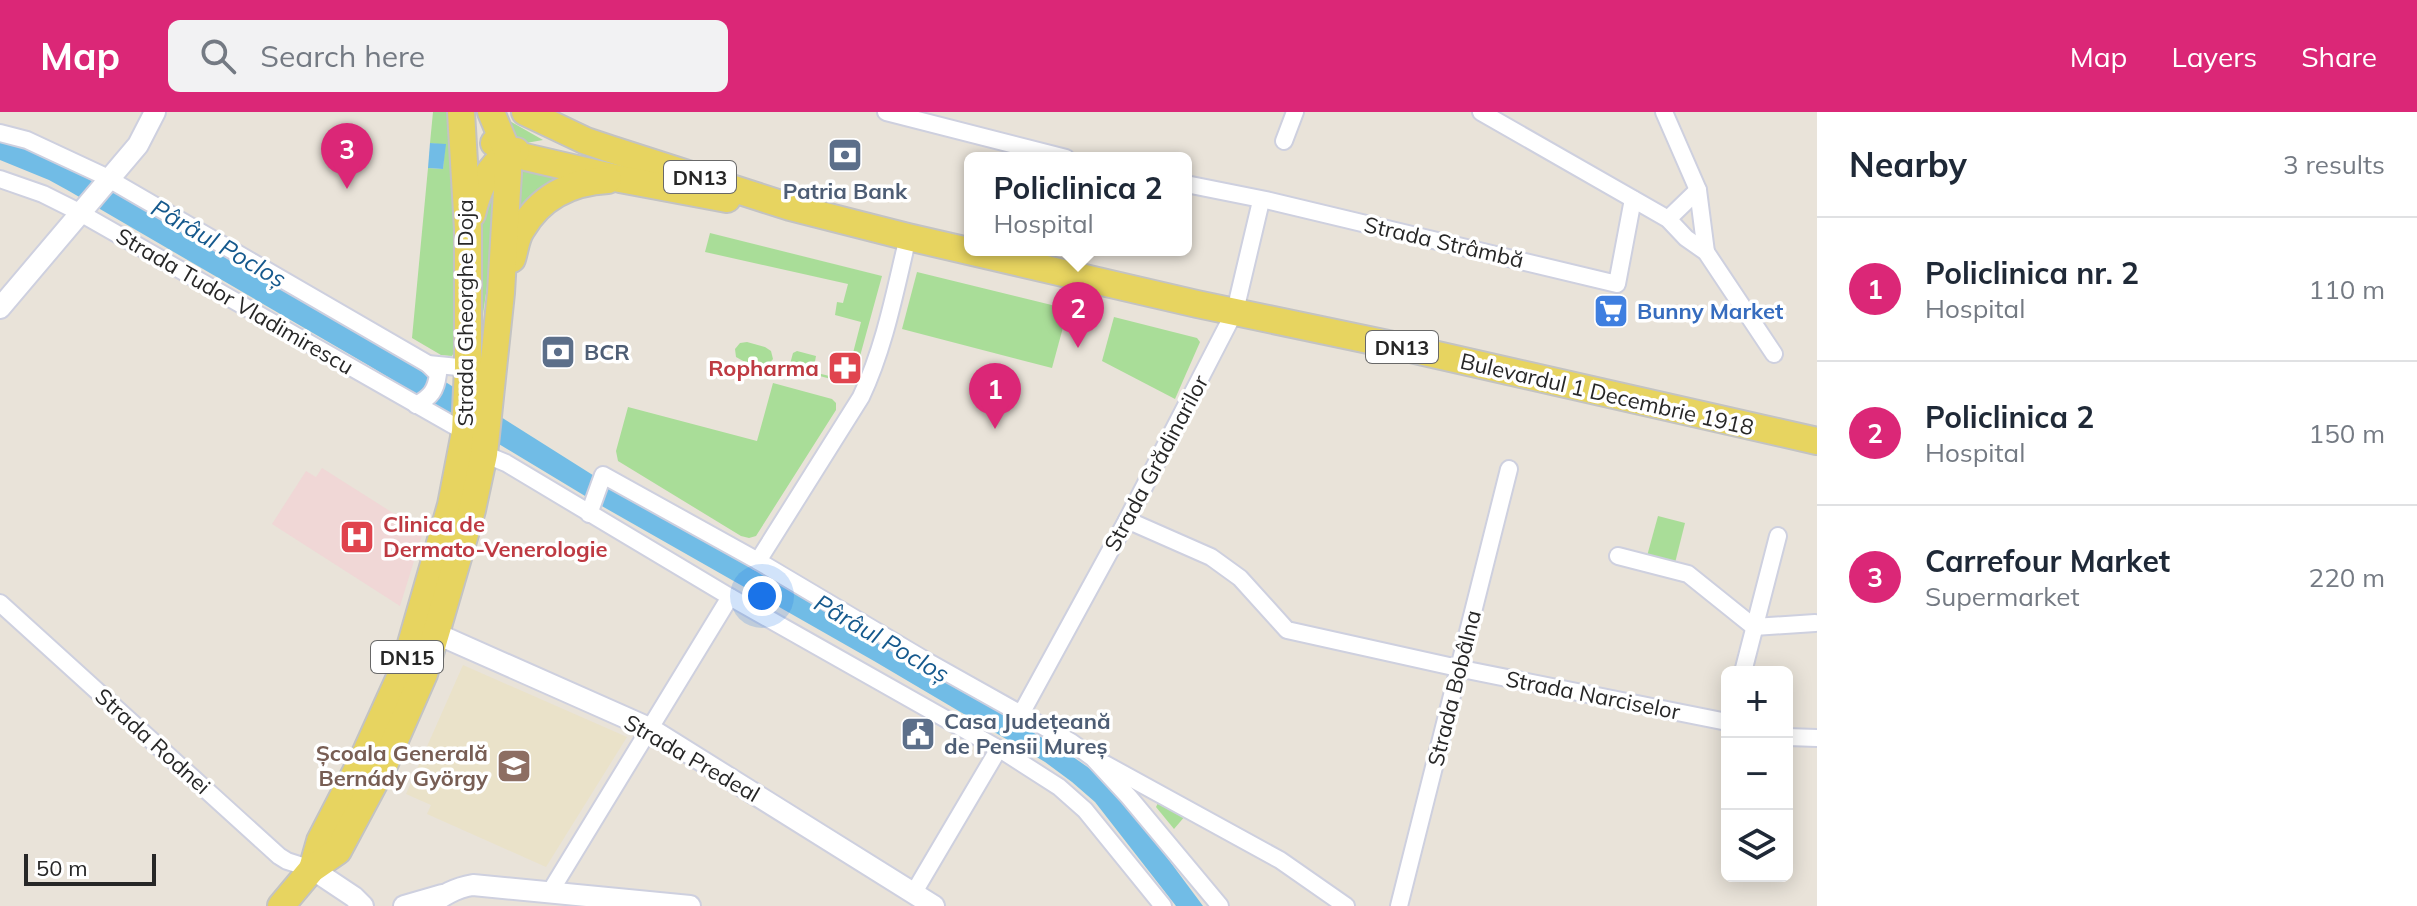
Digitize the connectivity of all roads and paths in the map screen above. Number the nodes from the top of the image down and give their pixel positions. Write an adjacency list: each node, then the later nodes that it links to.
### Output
1 (155, 112): 16 (street)
2 (462, 112): 13 (main road, Bulevardul 1 Decembrie 1918); 24 (main road, Strada Gheorghe Doja / DN15)
3 (491, 112): 13 (main road, DN15)
4 (525, 112): 11 (main road, Bulevardul 1 Decembrie 1918 / DN13)
5 (886, 112): 12 (street)
6 (1295, 112): 10 (street)
7 (1481, 112): 19 (street)
8 (1669, 114): 18 (street)
9 (0, 133): 16 (street, Strada Tudor Vladimirescu)
10 (1284, 141)
11 (610, 149): 13 (main road); 21 (main road, Bulevardul 1 Decembrie 1918 / DN13)
12 (1043, 152)
13 (508, 153): 15 (main road, Bulevardul 1 Decembrie 1918); 24 (main road); 29 (main road, Strada Gheorghe Doja / DN15)
14 (0, 179): 22 (street, Strada Tudor Vladimirescu)
15 (620, 179): 21 (main road, Bulevardul 1 Decembrie 1918 / DN13); 29 (main road)
16 (108, 180): 22 (street); 33 (street, Strada Tudor Vladimirescu)
17 (1192, 185): 20 (street, Strada Strâmbă)
18 (1698, 190): 23 (street); 27 (street)
19 (1633, 199): 20 (street, Strada Strâmbă); 23 (street)
20 (1261, 201): 31 (street, Strada Grădinarilor)
21 (790, 207): 25 (main road, Bulevardul 1 Decembrie 1918 / DN13)
22 (85, 209): 30 (street); 35 (street, Strada Tudor Vladimirescu)
23 (1668, 219): 27 (street)
24 (468, 229): 34 (main road, Strada Gheorghe Doja / DN15)
25 (908, 237): 26 (main road, Bulevardul 1 Decembrie 1918 / DN13); 44 (street)
26 (964, 250)
27 (1706, 252): 32 (street)
28 (992, 256): 31 (main road, Bulevardul 1 Decembrie 1918 / DN13)
29 (501, 293): 38 (main road, Strada Gheorghe Doja / DN15)
30 (0, 308)
31 (1235, 311): 37 (main road, Bulevardul 1 Decembrie 1918 / DN13); 41 (street, Strada Grădinarilor)
32 (1774, 354)
33 (428, 364): 34 (street, Strada Tudor Vladimirescu); 35 (street)
34 (468, 368): 36 (main road, Strada Gheorghe Doja / DN15)
35 (416, 405): 36 (street, Strada Tudor Vladimirescu)
36 (465, 432): 59 (main road, Strada Gheorghe Doja / DN15)
37 (1817, 441)
38 (484, 454): 40 (street); 49 (main road, Strada Gheorghe Doja / DN15)
39 (1509, 469): 51 (street, Strada Bobâlna)
40 (589, 514): 44 (street); 45 (street)
41 (1127, 520): 51 (street, Strada Narciselor); 52 (street, Strada Grădinarilor)
42 (1778, 536): 48 (street)
43 (1618, 556): 48 (street)
44 (758, 561): 52 (street)
45 (730, 597): 54 (street); 57 (street)
46 (0, 603): 59 (street, Strada Rodnei)
47 (1815, 623): 48 (street)
48 (1754, 627): 50 (street)
49 (437, 634): 54 (street, Strada Predeal); 59 (main road, Strada Gheorghe Doja / DN15)
50 (1744, 666)
51 (1459, 668): 53 (street, Strada Narciselor); 72 (street, Strada Bobâlna)
52 (1021, 714): 58 (street)
53 (1721, 721)
54 (649, 728): 60 (street); 61 (street, Strada Predeal)
55 (1793, 737): 56 (street)
56 (1817, 738)
57 (998, 750): 61 (street); 69 (street)
58 (1093, 758): 70 (street); 71 (street)
59 (312, 869): 63 (street); 64 (main road, Strada Gheorghe Doja / DN15)
60 (550, 892): 62 (street); 67 (street)
61 (910, 900): 68 (street, Strada Predeal)
62 (436, 901): 66 (street)
63 (358, 902): 65 (street)
64 (281, 906)
65 (379, 906)
66 (404, 906)
67 (690, 906)
68 (934, 906)
69 (1163, 906)
70 (1220, 906)
71 (1346, 906)
72 (1399, 906)

